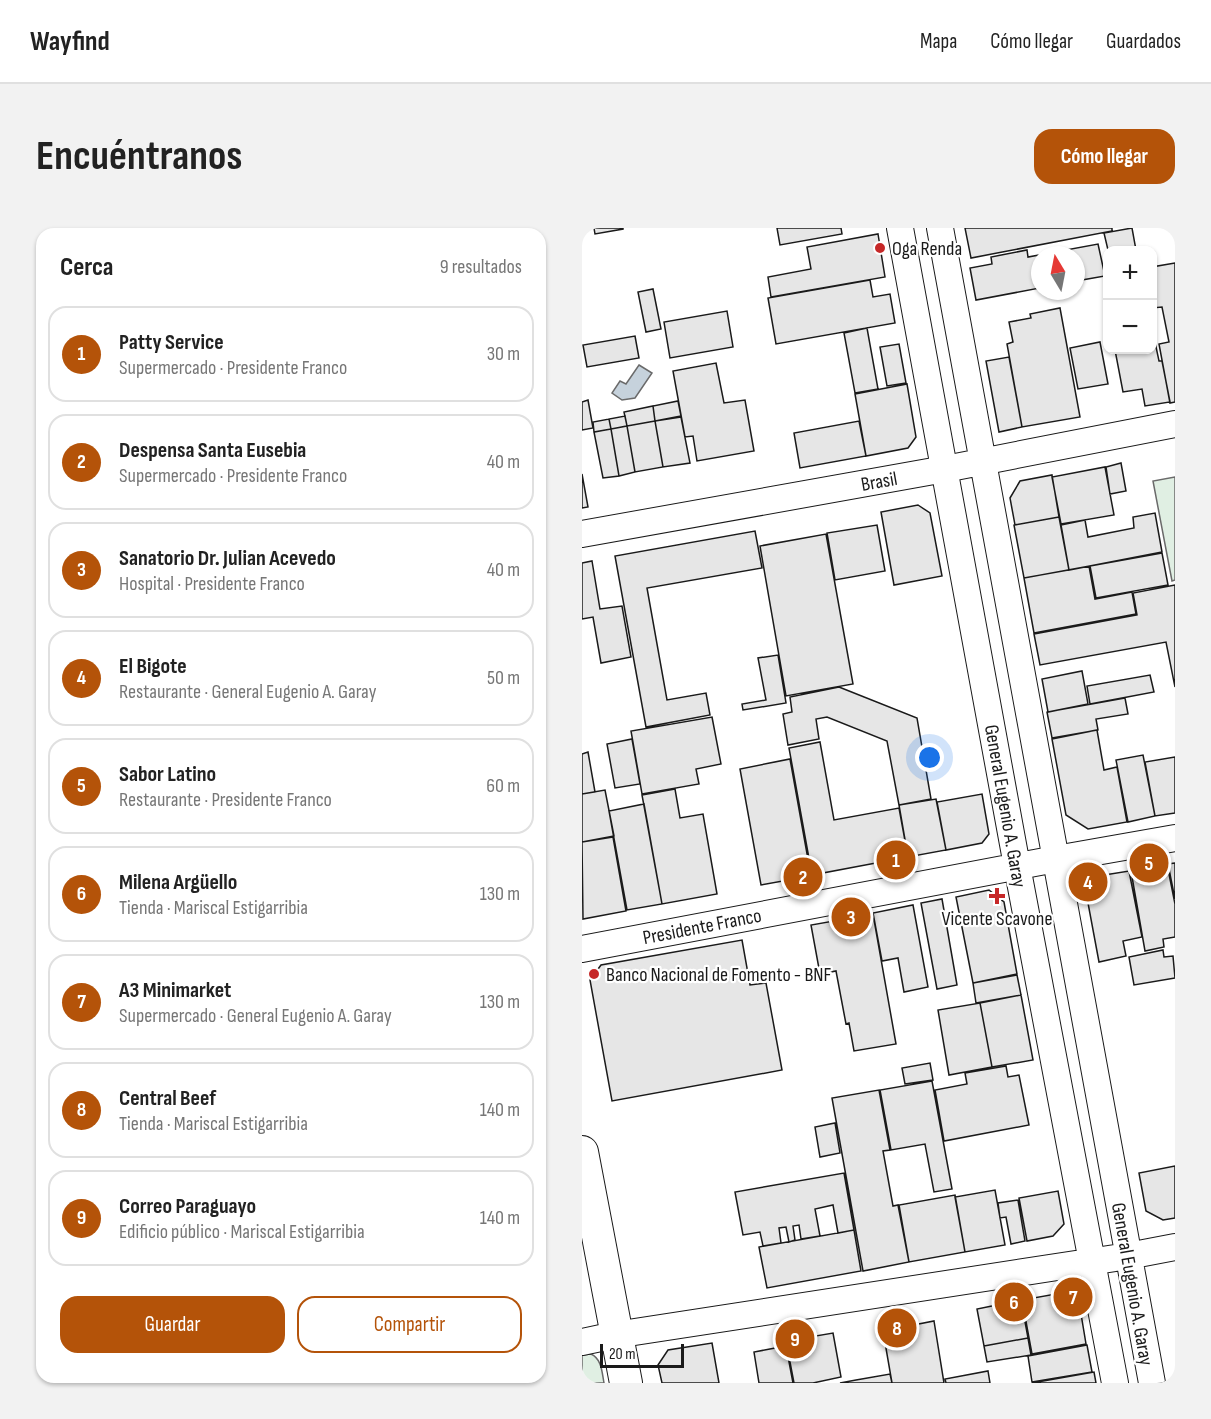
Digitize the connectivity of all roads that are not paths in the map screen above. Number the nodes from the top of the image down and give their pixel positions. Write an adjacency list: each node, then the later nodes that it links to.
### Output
1 (900, 228): 5 (street, General Eugenio A. Garay)
2 (940, 228): 4 (street, General Eugenio A. Garay)
3 (1175, 424): 4 (street, Brasil)
4 (984, 460): 5 (street, Brasil); 8 (street, General Eugenio A. Garay)
5 (945, 469): 6 (street, Brasil); 9 (street, General Eugenio A. Garay)
6 (582, 534)
7 (1175, 838): 8 (street, Presidente Franco)
8 (1056, 858): 9 (street, Presidente Franco); 13 (street, General Eugenio A. Garay)
9 (1017, 866): 10 (street, Presidente Franco); 14 (street, General Eugenio A. Garay)
10 (582, 949)
11 (582, 1152): 15 (street)
12 (1175, 1247): 13 (street)
13 (1128, 1256): 14 (street); 19 (street, General Eugenio A. Garay)
14 (1093, 1262): 15 (street); 18 (street, General Eugenio A. Garay)
15 (615, 1335): 16 (street); 17 (street)
16 (582, 1342)
17 (626, 1383)
18 (1116, 1383)
19 (1152, 1383)

